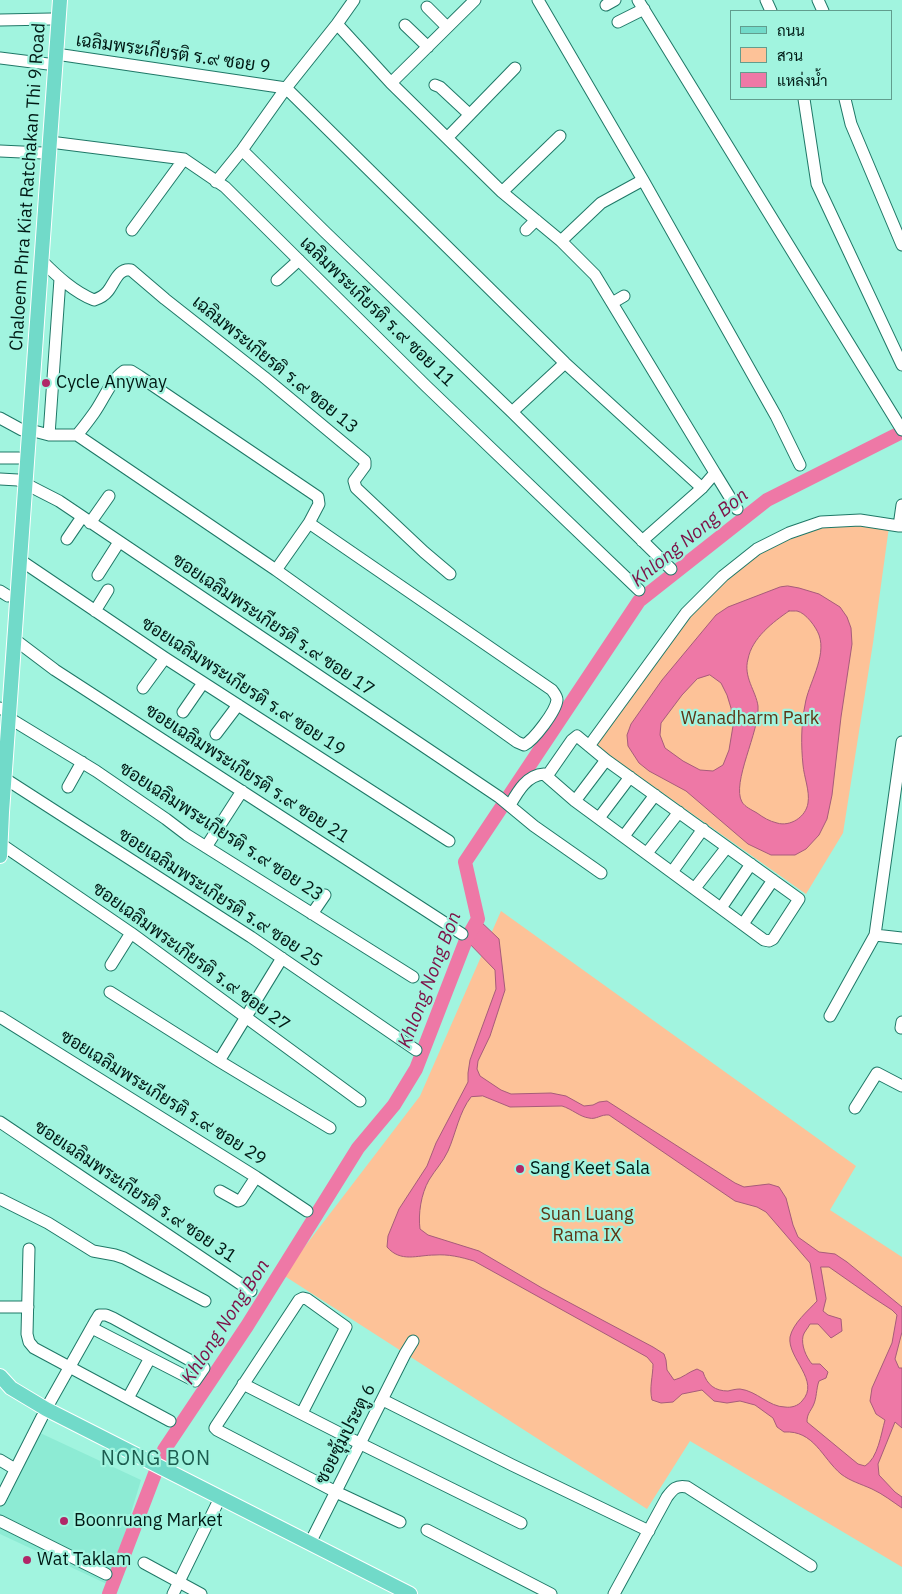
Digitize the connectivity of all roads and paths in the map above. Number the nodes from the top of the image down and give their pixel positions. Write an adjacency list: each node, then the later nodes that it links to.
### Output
1 (52, 0): 8 (main road, Chaloem Phra Kiat Ratchakan Thi 9 Road)
2 (60, 0): 15 (main road, Chaloem Phra Kiat Ratchakan Thi 9 Road)
3 (354, 0): 11 (street)
4 (475, 0): 13 (street)
5 (538, 0): 30 (street)
6 (641, 4): 10 (street); 49 (street)
7 (427, 8): 13 (street)
8 (51, 19): 9 (street); 15 (main road, Chaloem Phra Kiat Ratchakan Thi 9 Road)
9 (0, 20)
10 (618, 22)
11 (337, 24): 18 (street); 20 (street)
12 (405, 25): 14 (street)
13 (447, 28): 14 (street)
14 (428, 46): 18 (street)
15 (51, 57): 16 (street, เฉลิมพระเกียรติ ร.๙ ซอย 9); 20 (street, เฉลิมพระเกียรติ ร.๙ ซอย 9); 28 (main road, Chaloem Phra Kiat Ratchakan Thi 9 Road)
16 (0, 58)
17 (516, 68): 23 (street)
18 (391, 83): 25 (street)
19 (435, 85): 23 (street)
20 (286, 88): 26 (street); 45 (street)
21 (804, 100): 46 (street)
22 (845, 100): 38 (street)
23 (469, 114): 25 (street)
24 (560, 136): 32 (street)
25 (446, 138): 32 (street)
26 (242, 150): 31 (street); 47 (street)
27 (0, 151): 28 (street, เฉลิมพระเกียรติ ร.๙ ซอย 11)
28 (46, 155): 29 (street, เฉลิมพระเกียรติ ร.๙ ซอย 11); 33 (main road, Chaloem Phra Kiat Ratchakan Thi 9 Road)
29 (184, 160): 31 (street, เฉลิมพระเกียรติ ร.๙ ซอย 11); 35 (street)
30 (642, 180): 37 (street); 55 (street)
31 (216, 182): 39 (street, เฉลิมพระเกียรติ ร.๙ ซอย 11)
32 (502, 192): 34 (street)
33 (42, 216): 40 (main road, Chaloem Phra Kiat Ratchakan Thi 9 Road); 50 (main road, Chaloem Phra Kiat Ratchakan Thi 9 Road)
34 (536, 220): 36 (street); 37 (street)
35 (132, 230)
36 (526, 230)
37 (562, 241): 44 (street)
38 (902, 245)
39 (299, 260): 42 (street); 75 (street, เฉลิมพระเกียรติ ร.๙ ซอย 11)
40 (42, 261): 41 (street, เฉลิมพระเกียรติ ร.๙ ซอย 13); 50 (main road, Chaloem Phra Kiat Ratchakan Thi 9 Road)
41 (60, 279): 51 (street); 72 (street, เฉลิมพระเกียรติ ร.๙ ซอย 13)
42 (277, 280)
43 (624, 296): 44 (street)
44 (612, 303): 56 (street)
45 (565, 363): 47 (street); 59 (street)
46 (902, 365)
47 (512, 412): 67 (street)
48 (0, 418): 50 (street)
49 (900, 423)
50 (26, 430): 51 (street); 54 (main road, Chaloem Phra Kiat Ratchakan Thi 9 Road); 58 (main road, Chaloem Phra Kiat Ratchakan Thi 9 Road)
51 (48, 435): 52 (street)
52 (77, 435): 64 (street); 71 (street)
53 (0, 458): 54 (street)
54 (19, 458): 58 (main road, Chaloem Phra Kiat Ratchakan Thi 9 Road)
55 (800, 465)
56 (715, 473): 59 (street); 62 (street)
57 (0, 479): 58 (street)
58 (22, 482): 63 (street, ซอยเฉลิมพระเกียรติ ร.๙ ซอย 17); 69 (main road, Chaloem Phra Kiat Ratchakan Thi 9 Road); 76 (main road, Chaloem Phra Kiat Ratchakan Thi 9 Road)
59 (702, 488): 67 (street)
60 (109, 496): 63 (street)
61 (902, 505): 65 (street)
62 (737, 509)
63 (86, 520): 66 (street); 68 (street, ซอยเฉลิมพระเกียรติ ร.๙ ซอย 17)
64 (309, 523): 71 (street); 71 (street)
65 (901, 526): 87 (street)
66 (67, 539)
67 (642, 541): 70 (street)
68 (119, 542): 73 (street); 97 (street, ซอยเฉลิมพระเกียรติ ร.๙ ซอย 17)
69 (20, 560): 77 (street, ซอยเฉลิมพระเกียรติ ร.๙ ซอย 19); 78 (main road, Chaloem Phra Kiat Ratchakan Thi 9 Road)
70 (671, 569)
71 (276, 570)
72 (450, 574)
73 (98, 575)
74 (108, 590): 77 (street)
75 (639, 590)
76 (4, 593): 84 (main road, Chaloem Phra Kiat Ratchakan Thi 9 Road)
77 (95, 611): 79 (street, ซอยเฉลิมพระเกียรติ ร.๙ ซอย 19)
78 (14, 639): 84 (main road, Chaloem Phra Kiat Ratchakan Thi 9 Road); 94 (street, ซอยเฉลิมพระเกียรติ ร.๙ ซอย 21)
79 (165, 658): 80 (street, ซอยเฉลิมพระเกียรติ ร.๙ ซอย 19); 81 (street)
80 (203, 682): 82 (street, ซอยเฉลิมพระเกียรติ ร.๙ ซอย 19); 83 (street)
81 (143, 688)
82 (238, 705): 85 (street); 104 (street, ซอยเฉลิมพระเกียรติ ร.๙ ซอย 19)
83 (182, 712)
84 (2, 715): 89 (street, ซอยเฉลิมพระเกียรติ ร.๙ ซอย 23); 92 (main road, Chaloem Phra Kiat Ratchakan Thi 9 Road)
85 (216, 734)
86 (902, 742): 101 (street)
87 (588, 746): 88 (street); 90 (street)
88 (606, 760): 91 (street); 96 (street)
89 (82, 762): 93 (street); 106 (street, ซอยเฉลิมพระเกียรติ ร.๙ ซอย 23)
90 (547, 776): 96 (street); 97 (street)
91 (630, 777): 95 (street); 99 (street)
92 (4, 778): 105 (main road, Chaloem Phra Kiat Ratchakan Thi 9 Road); 123 (street, ซอยเฉลิมพระเกียรติ ร.๙ ซอย 25)
93 (68, 787)
94 (242, 791): 106 (street); 120 (street, ซอยเฉลิมพระเกียรติ ร.๙ ซอย 21)
95 (655, 795): 98 (street); 102 (street)
96 (575, 801): 99 (street)
97 (506, 802): 112 (street, ซอยเฉลิมพระเกียรติ ร.๙ ซอย 17)
98 (679, 812): 100 (street); 108 (street)
99 (599, 818): 102 (street)
100 (703, 829): 107 (street); 111 (street)
101 (890, 835): 103 (street); 121 (street)
102 (624, 836): 108 (street)
103 (902, 837)
104 (449, 841)
105 (1, 844): 109 (main road, Chaloem Phra Kiat Ratchakan Thi 9 Road); 119 (street, ซอยเฉลิมพระเกียรติ ร.๙ ซอย 27)
106 (206, 847): 117 (street, ซอยเฉลิมพระเกียรติ ร.๙ ซอย 23)
107 (727, 847): 110 (street); 114 (street)
108 (647, 853): 111 (street)
109 (0, 856)
110 (751, 864): 113 (street); 116 (street)
111 (672, 872): 114 (street)
112 (601, 873)
113 (773, 880): 118 (street); 118 (street)
114 (695, 888): 116 (street)
115 (325, 895): 117 (street)
116 (721, 908): 118 (street)
117 (312, 914): 125 (street, ซอยเฉลิมพระเกียรติ ร.๙ ซอย 23)
118 (743, 924)
119 (131, 933): 124 (street); 129 (street, ซอยเฉลิมพระเกียรติ ร.๙ ซอย 27)
120 (462, 934)
121 (875, 935): 122 (street); 127 (street)
122 (902, 938)
123 (282, 958): 129 (street); 130 (street, ซอยเฉลิมพระเกียรติ ร.๙ ซอย 25)
124 (111, 965)
125 (413, 977)
126 (110, 992): 131 (street)
127 (830, 1016)
128 (0, 1017): 137 (street, ซอยเฉลิมพระเกียรติ ร.๙ ซอย 29)
129 (245, 1017): 131 (street); 133 (street, ซอยเฉลิมพระเกียรติ ร.๙ ซอย 27)
130 (416, 1050)
131 (219, 1061): 136 (street)
132 (902, 1086): 134 (street)
133 (360, 1102)
134 (855, 1108)
135 (0, 1122): 142 (street, ซอยเฉลิมพระเกียรติ ร.๙ ซอย 31)
136 (330, 1128)
137 (256, 1177): 138 (street); 140 (street, ซอยเฉลิมพระเกียรติ ร.๙ ซอย 29)
138 (220, 1191)
139 (0, 1199): 143 (street)
140 (307, 1211)
141 (28, 1249): 145 (street)
142 (251, 1291)
143 (205, 1300)
144 (0, 1307): 145 (street)
145 (28, 1307): 149 (street)
146 (92, 1328): 148 (street); 148 (street); 149 (street)
147 (413, 1341): 154 (street, ซอยซุ้มประตู 6)
148 (150, 1358): 153 (street)
149 (69, 1367): 153 (street); 155 (street)
150 (0, 1376): 155 (main road)
151 (243, 1384): 156 (street); 156 (street); 162 (street)
152 (0, 1389): 155 (main road)
153 (128, 1398): 157 (street)
154 (383, 1400): 158 (street, ซอยซุ้มประตู 6); 169 (street)
155 (44, 1413): 160 (street); 161 (main road)
156 (302, 1413): 158 (street)
157 (170, 1421)
158 (360, 1444): 162 (street, ซอยซุ้มประตู 6); 167 (street)
159 (0, 1460): 160 (street)
160 (15, 1469): 163 (street)
161 (168, 1475): 164 (main road); 170 (main road)
162 (336, 1492): 166 (street); 170 (street, ซอยซุ้มประตู 6)
163 (0, 1500)
164 (217, 1504): 174 (street); 177 (main road)
165 (0, 1521): 173 (street)
166 (400, 1522)
167 (521, 1522)
168 (427, 1530): 179 (street)
169 (649, 1531): 172 (street); 180 (street)
170 (310, 1543): 178 (main road)
171 (144, 1562): 174 (street)
172 (811, 1566)
173 (106, 1574)
174 (179, 1582): 175 (street); 176 (street)
175 (173, 1594)
176 (201, 1594)
177 (392, 1594)
178 (410, 1594)
179 (551, 1594)
180 (614, 1594)

